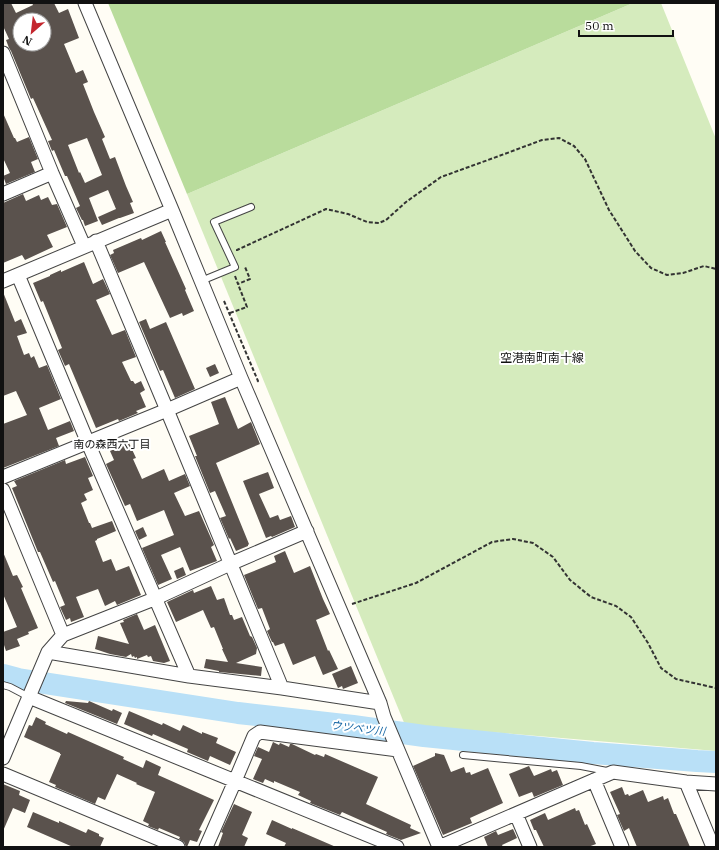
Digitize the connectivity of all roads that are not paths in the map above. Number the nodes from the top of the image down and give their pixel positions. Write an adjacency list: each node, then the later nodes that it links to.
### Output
1 (85, 3): 6 (street)
2 (3, 54): 3 (street)
3 (52, 173): 4 (street); 7 (street)
4 (3, 194)
5 (251, 207): 10 (lane)
6 (172, 210): 7 (street); 10 (street)
7 (90, 244): 8 (street); 12 (street)
8 (18, 275): 9 (street); 13 (street)
9 (3, 281)
10 (201, 281): 11 (street)
11 (241, 378): 12 (street); 16 (street)
12 (167, 410): 13 (street); 17 (street)
13 (88, 443): 14 (street); 18 (street)
14 (3, 477)
15 (3, 490): 19 (street)
16 (307, 531): 17 (street); 25 (street)
17 (230, 564): 18 (street); 23 (street)
18 (154, 599): 19 (street); 21 (street)
19 (63, 635): 20 (street)
20 (46, 658): 21 (street); 24 (street)
21 (189, 676): 23 (street)
22 (3, 685): 24 (lane)
23 (282, 688): 25 (street)
24 (31, 693): 28 (street); 32 (street)
25 (380, 703): 26 (street)
26 (397, 747): 32 (street); 39 (street)
27 (463, 755): 29 (lane)
28 (3, 758)
29 (613, 772): 31 (street); 33 (street)
30 (3, 774): 36 (street)
31 (594, 780): 35 (street); 41 (street)
32 (235, 781): 37 (street); 38 (street)
33 (686, 782): 34 (street); 42 (street)
34 (716, 784)
35 (516, 814): 39 (street); 40 (street)
36 (178, 847)
37 (206, 847)
38 (397, 847)
39 (439, 847)
40 (530, 847)
41 (622, 847)
42 (713, 847)

